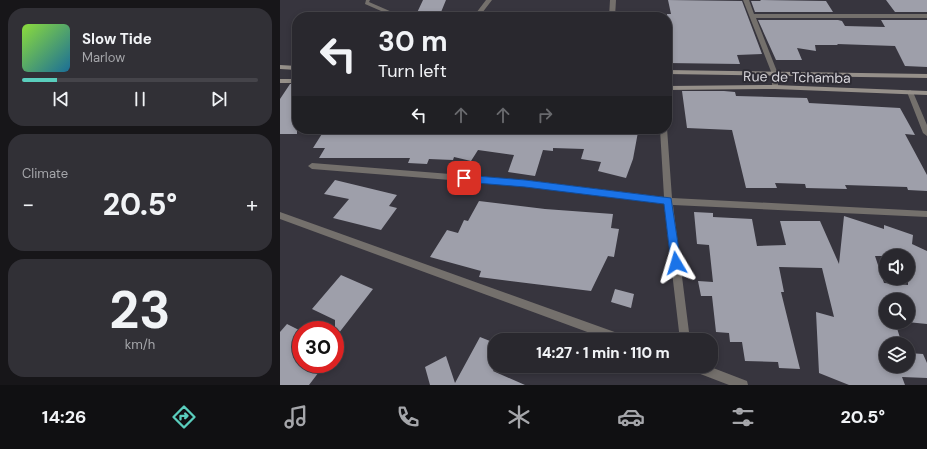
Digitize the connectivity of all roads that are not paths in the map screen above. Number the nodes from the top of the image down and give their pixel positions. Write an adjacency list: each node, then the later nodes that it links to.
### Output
1 (368, 0): 5 (lane)
2 (490, 0): 6 (street)
3 (613, 0): 7 (street)
4 (746, 0): 8 (street)
5 (388, 12)
6 (480, 12)
7 (612, 12)
8 (752, 16): 9 (street); 13 (street)
9 (927, 16)
10 (280, 67): 11 (street)
11 (292, 68)
12 (672, 72): 13 (street, Rue de Tchamba)
13 (775, 74): 14 (street, Rue de Tchamba); 17 (street)
14 (927, 76)
15 (292, 81): 16 (street)
16 (281, 82)
17 (776, 87): 18 (street, Rue de Tchamba); 19 (street, Rue de Tchamba)
18 (672, 88)
19 (910, 92): 20 (street, Rue de Tchamba); 21 (street)
20 (927, 93)
21 (927, 132)
22 (664, 134): 24 (street)
23 (312, 166): 24 (street)
24 (668, 201): 25 (street); 28 (street)
25 (927, 214)
26 (280, 215): 27 (street)
27 (604, 333)
28 (684, 333)
29 (712, 373): 30 (street)
30 (743, 385)

